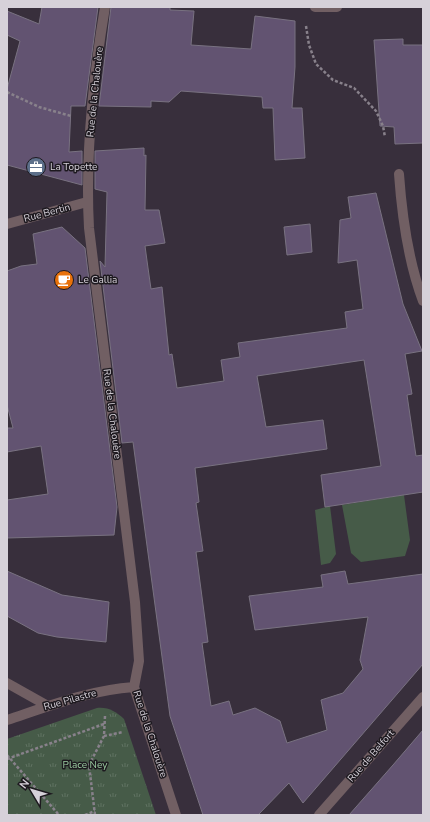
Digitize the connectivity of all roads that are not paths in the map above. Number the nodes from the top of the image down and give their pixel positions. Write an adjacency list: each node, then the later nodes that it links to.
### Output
1 (105, 7): 5 (street, Rue de la Chalouère)
2 (315, 7): 3 (street)
3 (337, 7)
4 (399, 174): 7 (street)
5 (87, 202): 6 (street, Rue Bertin); 9 (street, Rue de la Chalouère)
6 (7, 224)
7 (423, 301)
8 (7, 682): 11 (street)
9 (134, 687): 11 (street, Rue Pilastre); 13 (street, Rue de la Chalouère)
10 (423, 697): 14 (street, Rue de Belfort)
11 (48, 706): 12 (street, Rue Pilastre)
12 (7, 720)
13 (176, 815)
14 (319, 815)

